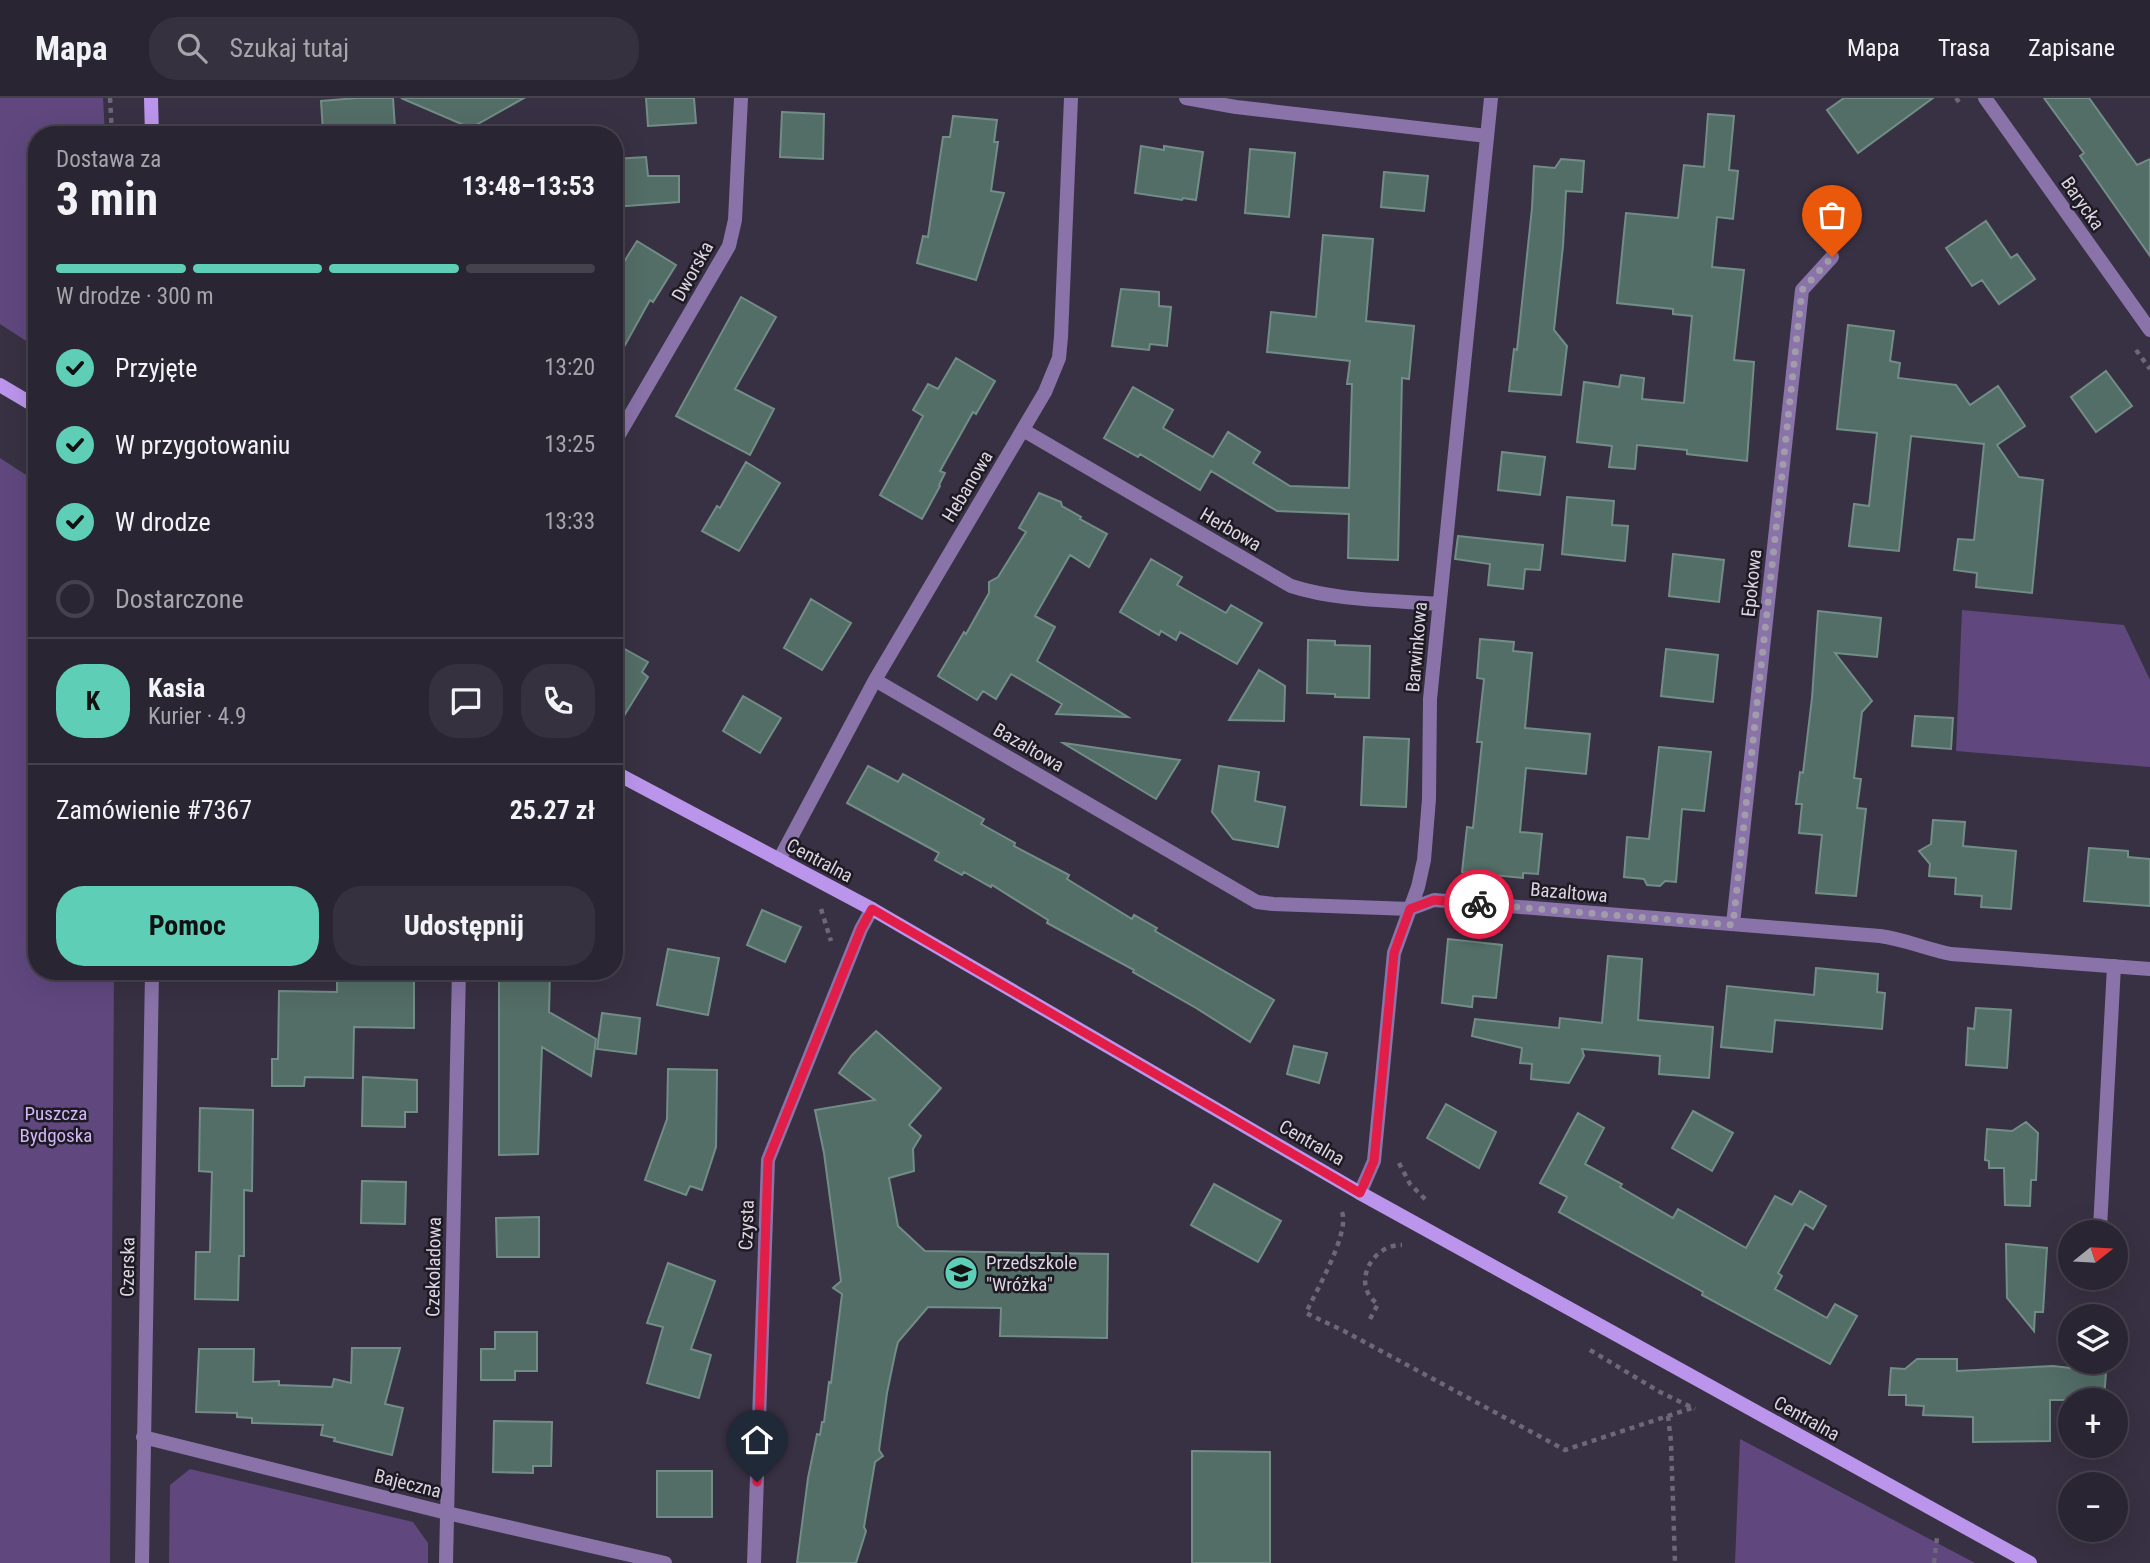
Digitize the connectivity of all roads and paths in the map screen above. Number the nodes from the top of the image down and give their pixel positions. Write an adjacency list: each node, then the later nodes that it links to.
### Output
1 (110, 98): 8 (path)
2 (151, 98): 9 (street)
3 (741, 98): 15 (street, Dworska)
4 (1071, 98): 16 (street, Hebanowa)
5 (1186, 98): 10 (street)
6 (1491, 98): 10 (street, Barwinkowa)
7 (1985, 98): 12 (street, Barycka)
8 (112, 126)
9 (152, 126)
10 (1487, 136): 17 (street, Barwinkowa)
11 (1832, 257): 23 (street, Epokowa)
12 (2150, 330)
13 (0, 385): 14 (street)
14 (28, 402)
15 (623, 428)
16 (1023, 430): 17 (street, Herbowa); 18 (street, Hebanowa)
17 (1439, 604): 22 (street, Barwinkowa)
18 (875, 680): 20 (street, Hebanowa); 22 (street, Bazaltowa)
19 (623, 777): 20 (street, Centralna)
20 (779, 860): 21 (street, Centralna)
21 (872, 909): 29 (street, Centralna); 43 (street, Czysta)
22 (1410, 909): 23 (street, Bazaltowa); 29 (street, Barwinkowa)
23 (1733, 925): 24 (street, Bazaltowa)
24 (2114, 966): 25 (street, Bazaltowa); 32 (street)
25 (2150, 969)
26 (152, 980): 37 (street, Czerska)
27 (459, 980): 38 (street, Czekoladowa)
28 (1397, 1159): 31 (path)
29 (1360, 1193): 46 (street, Centralna)
30 (1338, 1206): 36 (path)
31 (1432, 1206)
32 (2100, 1220)
33 (1409, 1247): 34 (path)
34 (1370, 1319)
35 (1693, 1407): 36 (path)
36 (1668, 1416): 44 (path)
37 (144, 1437): 38 (street, Bajeczna); 40 (street, Czerska)
38 (447, 1513): 41 (street, Czekoladowa); 42 (street, Bajeczna)
39 (1937, 1537): 45 (path)
40 (142, 1563)
41 (446, 1563)
42 (665, 1563)
43 (754, 1563)
44 (1675, 1563)
45 (1934, 1563)
46 (2030, 1563)

